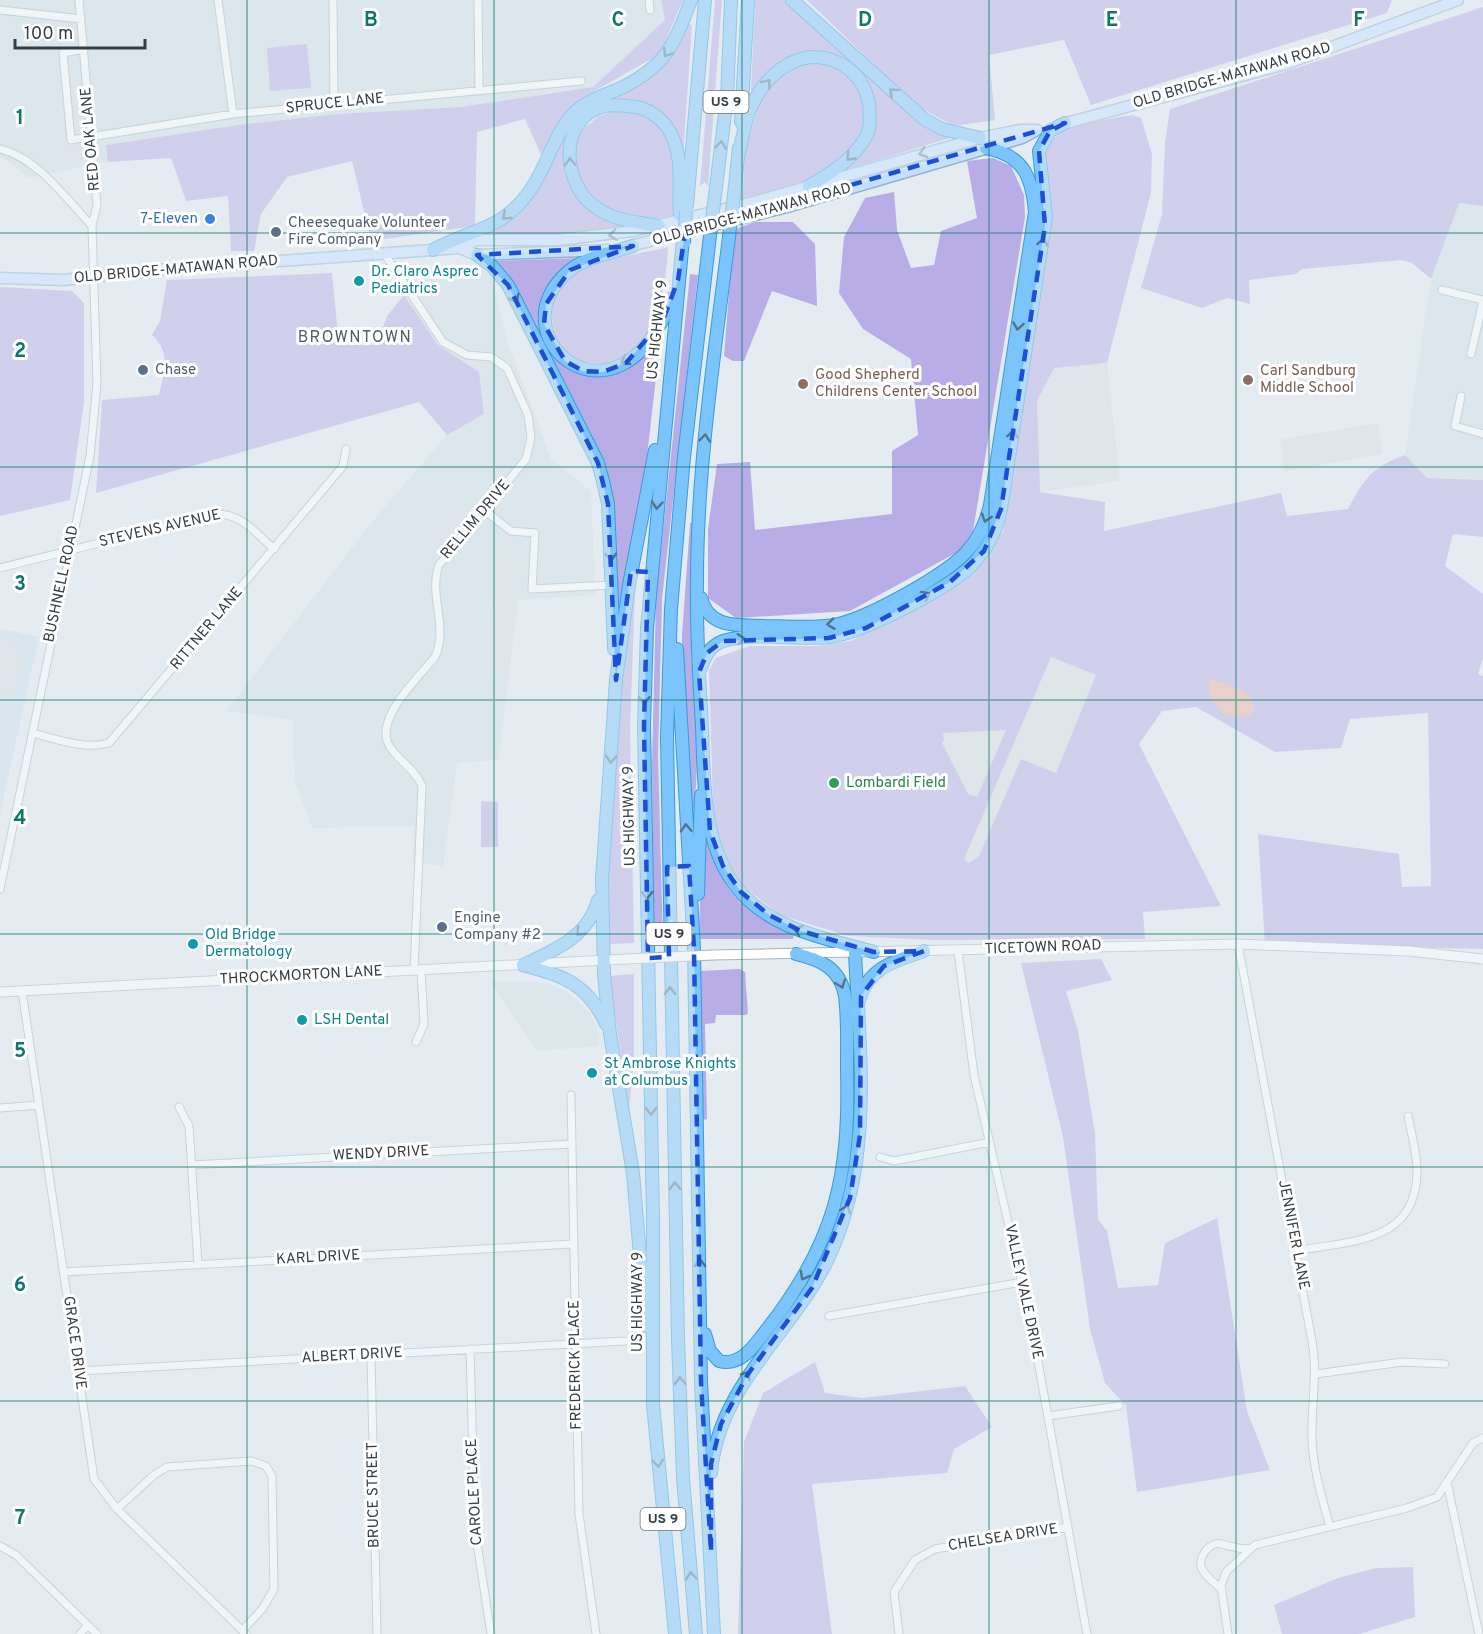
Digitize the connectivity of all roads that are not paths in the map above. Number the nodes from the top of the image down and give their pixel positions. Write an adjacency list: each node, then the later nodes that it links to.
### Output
1 (79, 0): 14 (street, RED OAK LANE)
2 (218, 0): 19 (street)
3 (333, 0): 18 (street)
4 (478, 0): 17 (street)
5 (649, 0): 13 (street)
6 (691, 0): 31 (highway, one-way to 31)
7 (705, 0): 26 (highway, US HIGHWAY 9 / US 9)
8 (731, 0): 50 (highway, US 9, one-way to 8, bridge)
9 (748, 0): 24 (highway)
10 (792, 0): 22 (highway, one-way to 10)
11 (1458, 0): 20 (main road, OLD BRIDGE-MATAWAN ROAD)
12 (0, 9): 14 (street)
13 (650, 10)
14 (81, 19): 15 (street, RED OAK LANE)
15 (84, 49): 21 (street, RED OAK LANE); 21 (street)
16 (581, 81): 17 (street, SPRUCE LANE)
17 (479, 90): 18 (street, SPRUCE LANE)
18 (334, 104): 19 (street, SPRUCE LANE)
19 (233, 114): 21 (street, SPRUCE LANE)
20 (1065, 123): 22 (main road, OLD BRIDGE-MATAWAN ROAD); 51 (highway, one-way to 20)
21 (90, 138): 27 (street, RED OAK LANE)
22 (983, 143): 25 (main road, OLD BRIDGE-MATAWAN ROAD, one-way to 25); 29 (main road, OLD BRIDGE-MATAWAN ROAD); 48 (highway, one-way to 48)
23 (0, 149): 27 (street)
24 (738, 156): 25 (highway, one-way to 25); 48 (highway, one-way to 24, bridge)
25 (809, 186): 28 (main road, OLD BRIDGE-MATAWAN ROAD)
26 (683, 211): 28 (highway, one-way to 26); 36 (highway, US HIGHWAY 9 / US 9, bridge)
27 (92, 226): 34 (street, RED OAK LANE)
28 (659, 226): 30 (main road, OLD BRIDGE-MATAWAN ROAD, one-way to 30)
29 (633, 246): 33 (main road, OLD BRIDGE-MATAWAN ROAD); 36 (highway, one-way to 29)
30 (459, 248): 31 (main road, OLD BRIDGE-MATAWAN ROAD); 33 (main road, OLD BRIDGE-MATAWAN ROAD)
31 (433, 250): 32 (main road, OLD BRIDGE-MATAWAN ROAD)
32 (384, 253): 34 (main road, OLD BRIDGE-MATAWAN ROAD); 44 (street, RELLIM DRIVE)
33 (477, 255): 49 (highway, one-way to 49)
34 (95, 277): 35 (main road, OLD BRIDGE-MATAWAN ROAD); 46 (street, BUSHNELL ROAD)
35 (0, 278)
36 (678, 280): 40 (highway, US HIGHWAY 9 / US 9)
37 (1442, 290): 38 (street)
38 (1483, 300): 39 (street)
39 (1471, 354)
40 (668, 384): 52 (highway); 97 (highway, US HIGHWAY 9 / US 9, one-way to 97)
41 (1461, 396): 42 (street)
42 (1483, 434)
43 (346, 449): 45 (street, RITTNER LANE)
44 (484, 510): 49 (street); 68 (street, RELLIM DRIVE)
45 (274, 549): 46 (street, STEVENS AVENUE); 53 (street, RITTNER LANE)
46 (68, 551): 47 (street, STEVENS AVENUE); 53 (street, BUSHNELL ROAD)
47 (0, 568)
48 (696, 580): 51 (highway)
49 (612, 585): 52 (highway)
50 (671, 609): 59 (highway, one-way to 50); 117 (highway, US 9, one-way to 50)
51 (699, 672): 54 (highway)
52 (616, 680): 56 (highway, one-way to 56)
53 (32, 733): 55 (street, BUSHNELL ROAD)
54 (703, 749): 59 (highway); 63 (highway, one-way to 54)
55 (1, 874): 57 (street, BUSHNELL ROAD)
56 (602, 879): 66 (highway); 67 (highway, one-way to 67)
57 (0, 889)
58 (1238, 944): 61 (street, TICETOWN ROAD); 65 (street, TICETOWN ROAD); 84 (street, JENNIFER LANE)
59 (694, 949): 88 (highway, one-way to 59)
60 (924, 951): 61 (street, TICETOWN ROAD); 63 (street, TICETOWN ROAD); 71 (highway)
61 (958, 951): 79 (street, VALLEY VALE DRIVE)
62 (855, 952): 63 (street, TICETOWN ROAD); 64 (street, TICETOWN ROAD); 71 (highway)
63 (874, 952)
64 (795, 954): 66 (street, TICETOWN ROAD, bridge); 88 (highway, one-way to 88)
65 (1483, 959)
66 (602, 961): 67 (street, THROCKMORTON LANE); 72 (highway)
67 (524, 966): 68 (street, THROCKMORTON LANE); 72 (highway)
68 (418, 971): 69 (street, THROCKMORTON LANE); 73 (street, RELLIM DRIVE)
69 (22, 991): 70 (street, THROCKMORTON LANE); 75 (street, GRACE DRIVE)
70 (0, 992)
71 (858, 1008): 107 (highway, one-way to 71)
72 (610, 1034): 97 (highway)
73 (416, 1042)
74 (571, 1095): 80 (street, FREDERICK PLACE)
75 (39, 1105): 77 (street); 86 (street, GRACE DRIVE)
76 (179, 1107): 82 (street)
77 (0, 1108)
78 (1408, 1116): 84 (street)
79 (990, 1142): 81 (street); 87 (street, VALLEY VALE DRIVE)
80 (571, 1144): 82 (street, WENDY DRIVE); 83 (street, FREDERICK PLACE)
81 (880, 1156)
82 (192, 1165): 85 (street)
83 (572, 1244): 85 (street, KARL DRIVE); 91 (street, FREDERICK PLACE)
84 (1296, 1251): 96 (street, JENNIFER LANE)
85 (198, 1264): 86 (street, KARL DRIVE)
86 (64, 1272): 95 (street, GRACE DRIVE)
87 (1022, 1282): 89 (street); 99 (street, VALLEY VALE DRIVE)
88 (700, 1299): 107 (highway)
89 (829, 1316)
90 (625, 1341): 91 (street, ALBERT DRIVE)
91 (575, 1344): 92 (street, ALBERT DRIVE); 115 (street, FREDERICK PLACE)
92 (470, 1349): 93 (street, ALBERT DRIVE); 114 (street, CAROLE PLACE)
93 (371, 1355): 95 (street, ALBERT DRIVE); 113 (street, BRUCE STREET)
94 (1445, 1364): 96 (street)
95 (78, 1371): 102 (street, GRACE DRIVE)
96 (1316, 1374): 104 (street, JENNIFER LANE)
97 (653, 1404): 116 (highway, US HIGHWAY 9 / US 9, one-way to 116)
98 (1119, 1406): 99 (street)
99 (1048, 1416): 103 (street, VALLEY VALE DRIVE)
100 (1483, 1437): 101 (street)
101 (1447, 1482): 104 (street); 122 (street)
102 (117, 1509): 110 (street, GRACE DRIVE); 110 (street)
103 (1068, 1527): 119 (street, CHELSEA DRIVE); 120 (street, VALLEY VALE DRIVE)
104 (1329, 1527): 106 (street)
105 (0, 1546): 109 (street)
106 (1250, 1549): 108 (street); 108 (street)
107 (711, 1552): 118 (highway)
108 (1221, 1590): 121 (street)
109 (88, 1625): 111 (street); 112 (street)
110 (244, 1632)
111 (80, 1634)
112 (98, 1634)
113 (376, 1634)
114 (491, 1634)
115 (596, 1634)
116 (675, 1634)
117 (696, 1634)
118 (714, 1634)
119 (899, 1634)
120 (1087, 1634)
121 (1228, 1634)
122 (1479, 1634)

